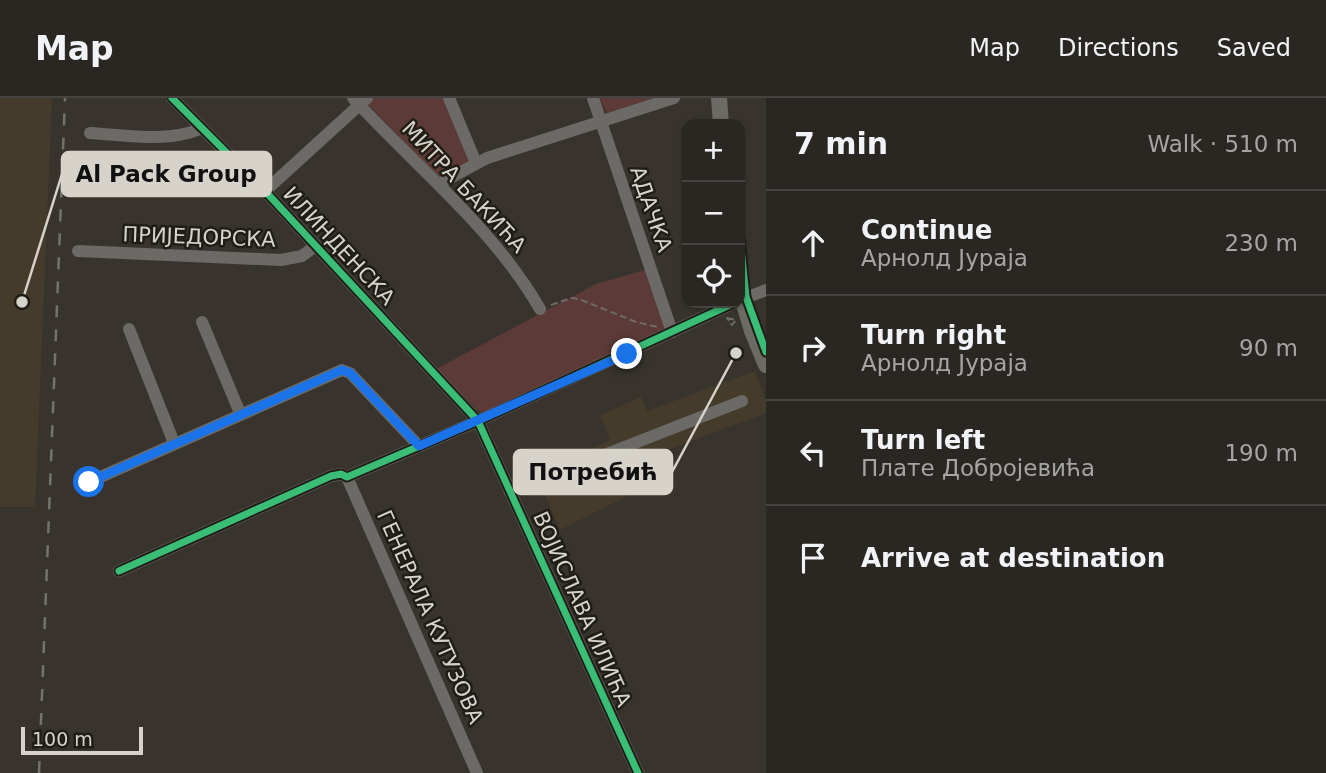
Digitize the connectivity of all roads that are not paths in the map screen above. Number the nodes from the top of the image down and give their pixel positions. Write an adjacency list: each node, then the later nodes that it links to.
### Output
1 (172, 98): 9 (street, ИЛИНДЕНСКА)
2 (449, 98): 11 (street)
3 (593, 98): 8 (street, АДАЧКА)
4 (674, 98): 8 (street)
5 (719, 98): 7 (main road)
6 (360, 100): 12 (street, МИТРА БАКИЋА); 13 (street)
7 (721, 119)
8 (601, 121): 11 (street); 23 (street, АДАЧКА)
9 (200, 129): 10 (street); 13 (street, ИЛИНДЕНСКА)
10 (90, 133)
11 (476, 163): 12 (street)
12 (439, 184): 20 (street, МИТРА БАКИЋА)
13 (265, 191): 14 (street, ИЛИНДЕНСКА)
14 (315, 246): 15 (street, ПРИЈЕДОРСКА); 27 (street, ИЛИНДЕНСКА)
15 (78, 251)
16 (766, 290): 17 (street)
17 (745, 296)
18 (719, 308): 23 (street)
19 (743, 308): 24 (main road)
20 (540, 309)
21 (201, 322): 26 (street)
22 (128, 329): 28 (street)
23 (672, 332): 27 (street)
24 (766, 365)
25 (742, 401): 32 (street)
26 (240, 413): 28 (street); 29 (street)
27 (478, 421): 29 (street); 32 (street, ВОЈИСЛАВА ИЛИЋА)
28 (174, 443): 31 (street)
29 (419, 446): 30 (street)
30 (347, 477): 33 (street); 34 (street, ГЕНЕРАЛА КУТУЗОВА)
31 (89, 482)
32 (510, 492): 35 (street, ВОЈИСЛАВА ИЛИЋА)
33 (119, 571)
34 (477, 773)
35 (638, 773)

